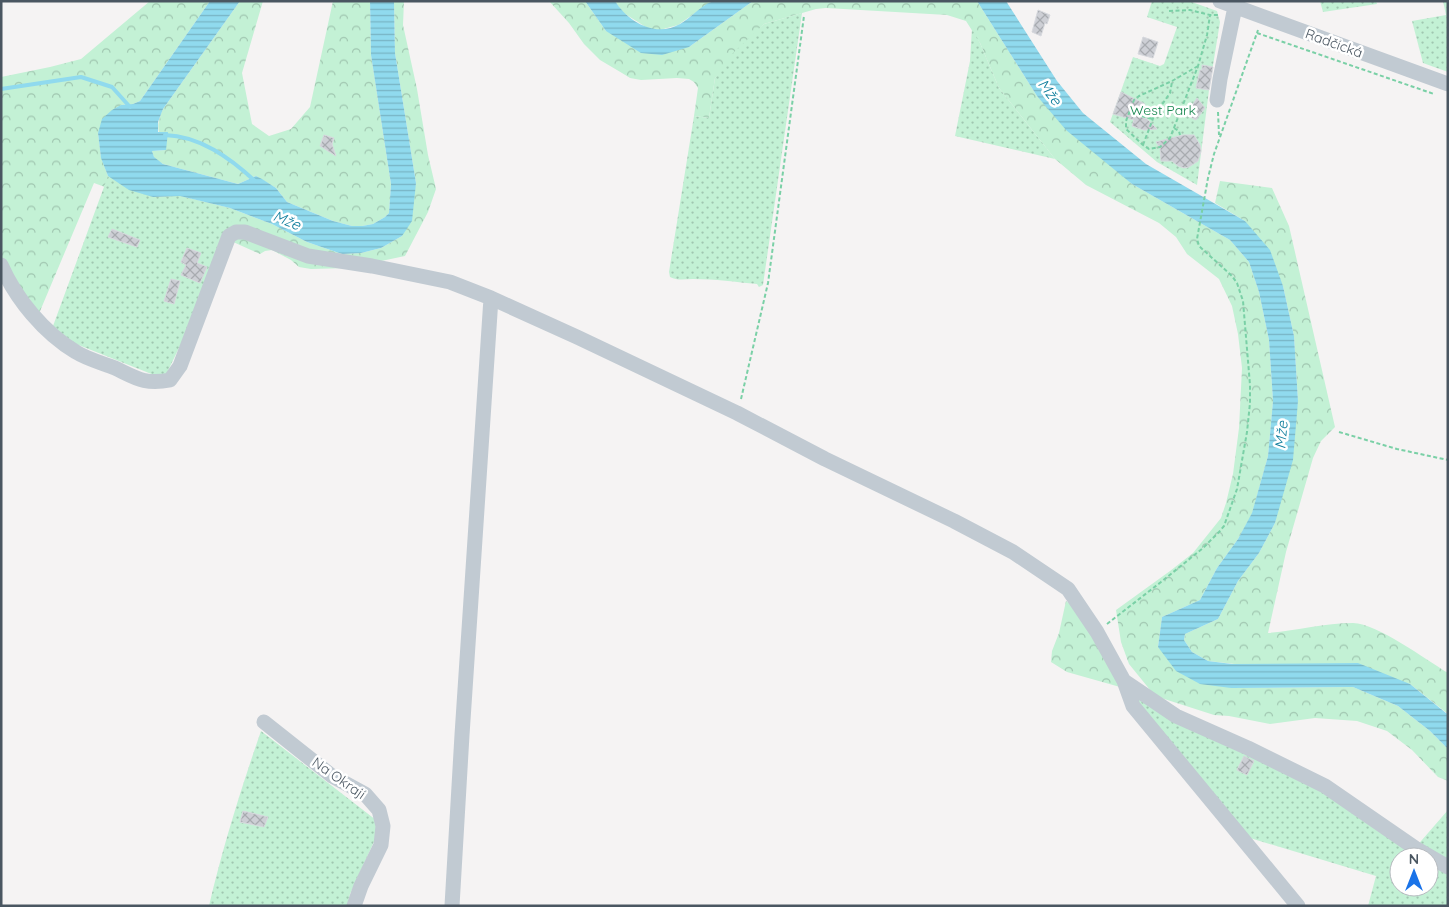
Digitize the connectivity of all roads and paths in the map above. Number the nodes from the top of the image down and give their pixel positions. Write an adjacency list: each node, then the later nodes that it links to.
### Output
1 (1235, 7): 2 (street, Radčická); 8 (street, Radčická); 9 (street)
2 (1219, 8): 4 (path)
3 (1169, 11): 4 (path)
4 (1210, 15): 6 (path)
5 (804, 16): 18 (path)
6 (1198, 66): 7 (path); 12 (path)
7 (1172, 81): 10 (path); 11 (path)
8 (1443, 90): 14 (path)
9 (1217, 100): 14 (path)
10 (1129, 112): 11 (path); 15 (path)
11 (1153, 119): 15 (path)
12 (1174, 128): 13 (path); 15 (path)
13 (1180, 135)
14 (1219, 138): 21 (path)
15 (1143, 145)
16 (1, 265): 17 (street)
17 (491, 298): 18 (street); 26 (street)
18 (737, 413): 21 (street)
19 (1339, 432): 20 (path)
20 (1448, 460)
21 (1097, 632): 22 (street)
22 (1124, 681): 24 (street); 27 (street)
23 (264, 722): 25 (street, Na Okraji)
24 (1448, 867)
25 (354, 906)
26 (452, 906)
27 (1298, 906)

